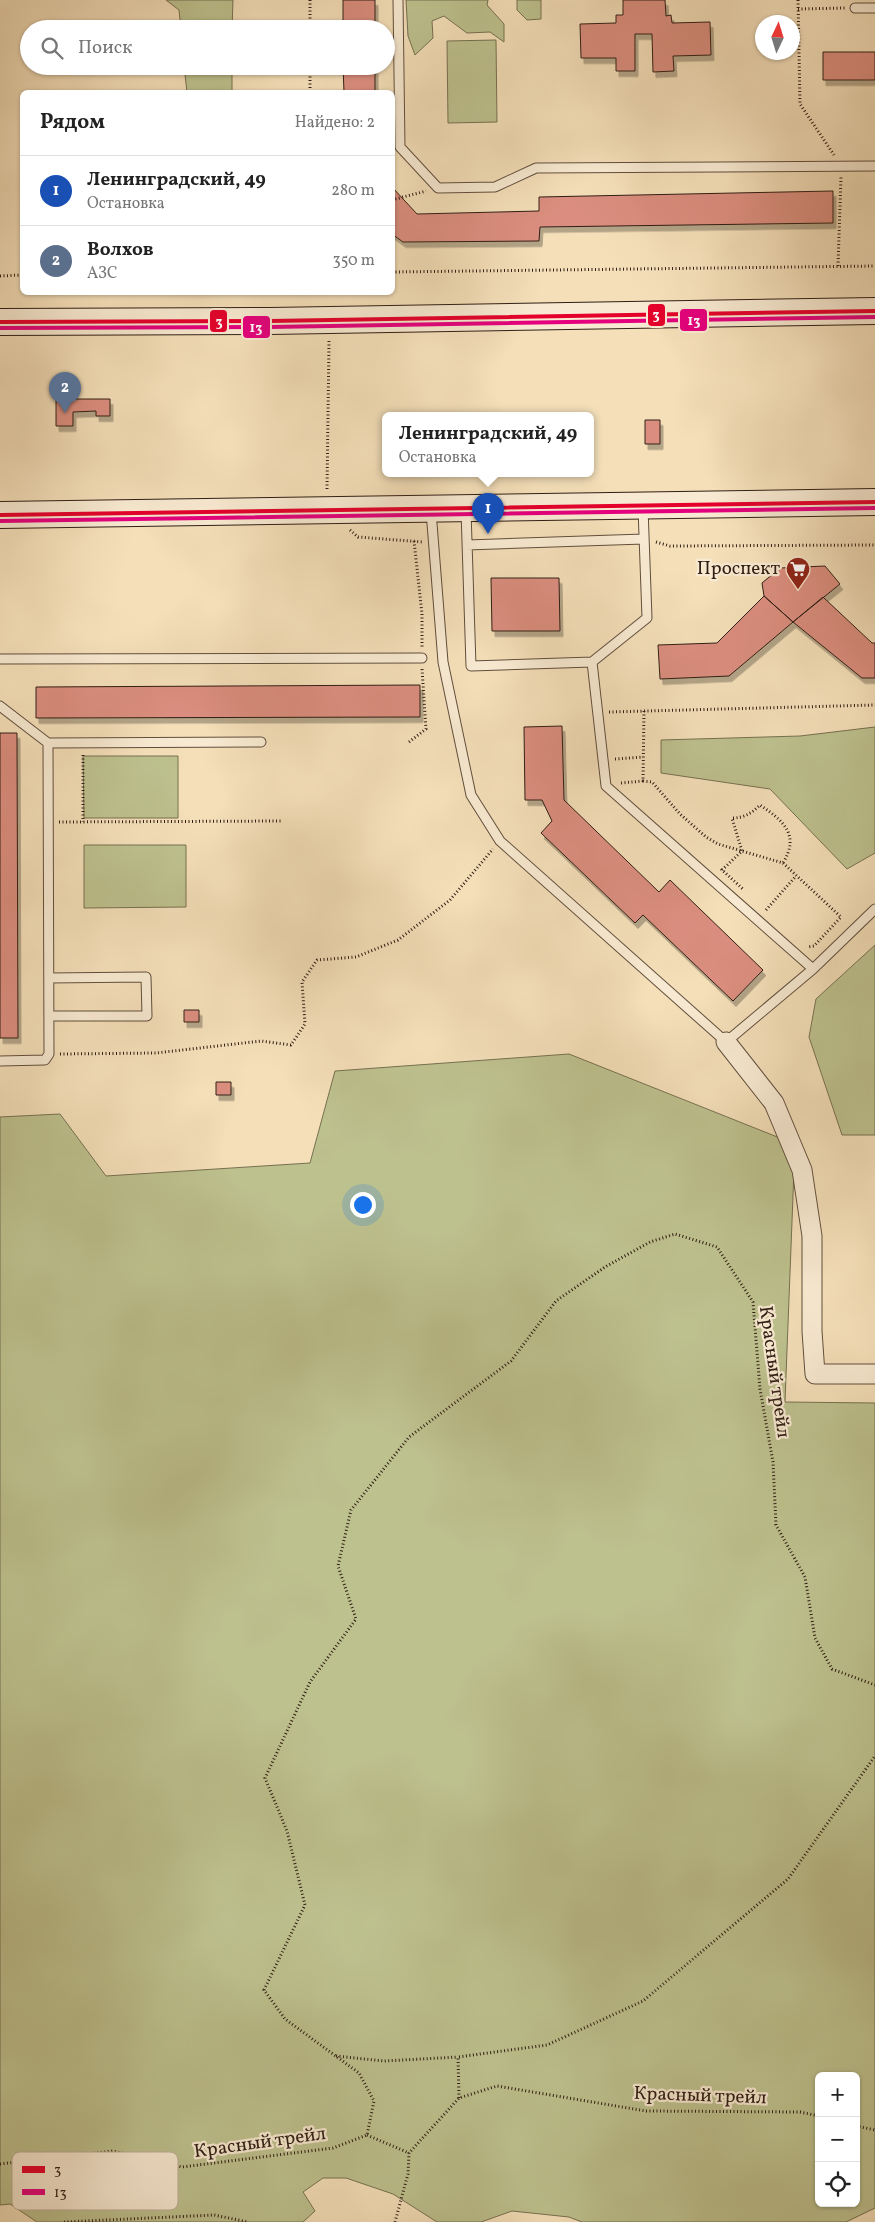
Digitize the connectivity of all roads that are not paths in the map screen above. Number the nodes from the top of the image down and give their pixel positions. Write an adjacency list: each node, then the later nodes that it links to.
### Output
1 (398, 0): 4 (lane)
2 (855, 8): 3 (lane)
3 (875, 8)
4 (875, 166)
5 (875, 311): 6 (main road)
6 (0, 322)
7 (875, 502): 8 (main road)
8 (643, 505): 10 (main road); 12 (lane)
9 (431, 508): 10 (main road); 11 (main road); 24 (lane)
10 (466, 508): 13 (lane)
11 (0, 515)
12 (644, 539): 13 (lane); 16 (lane)
13 (467, 545): 16 (lane)
14 (422, 658): 15 (lane)
15 (0, 659)
16 (592, 662): 21 (lane)
17 (0, 706): 19 (lane)
18 (262, 742): 19 (lane)
19 (48, 743): 22 (lane)
20 (875, 909): 21 (lane)
21 (813, 969): 24 (lane)
22 (49, 978): 23 (lane); 23 (lane)
23 (49, 1016): 25 (lane)
24 (726, 1042): 26 (street)
25 (0, 1061)
26 (875, 1374)

